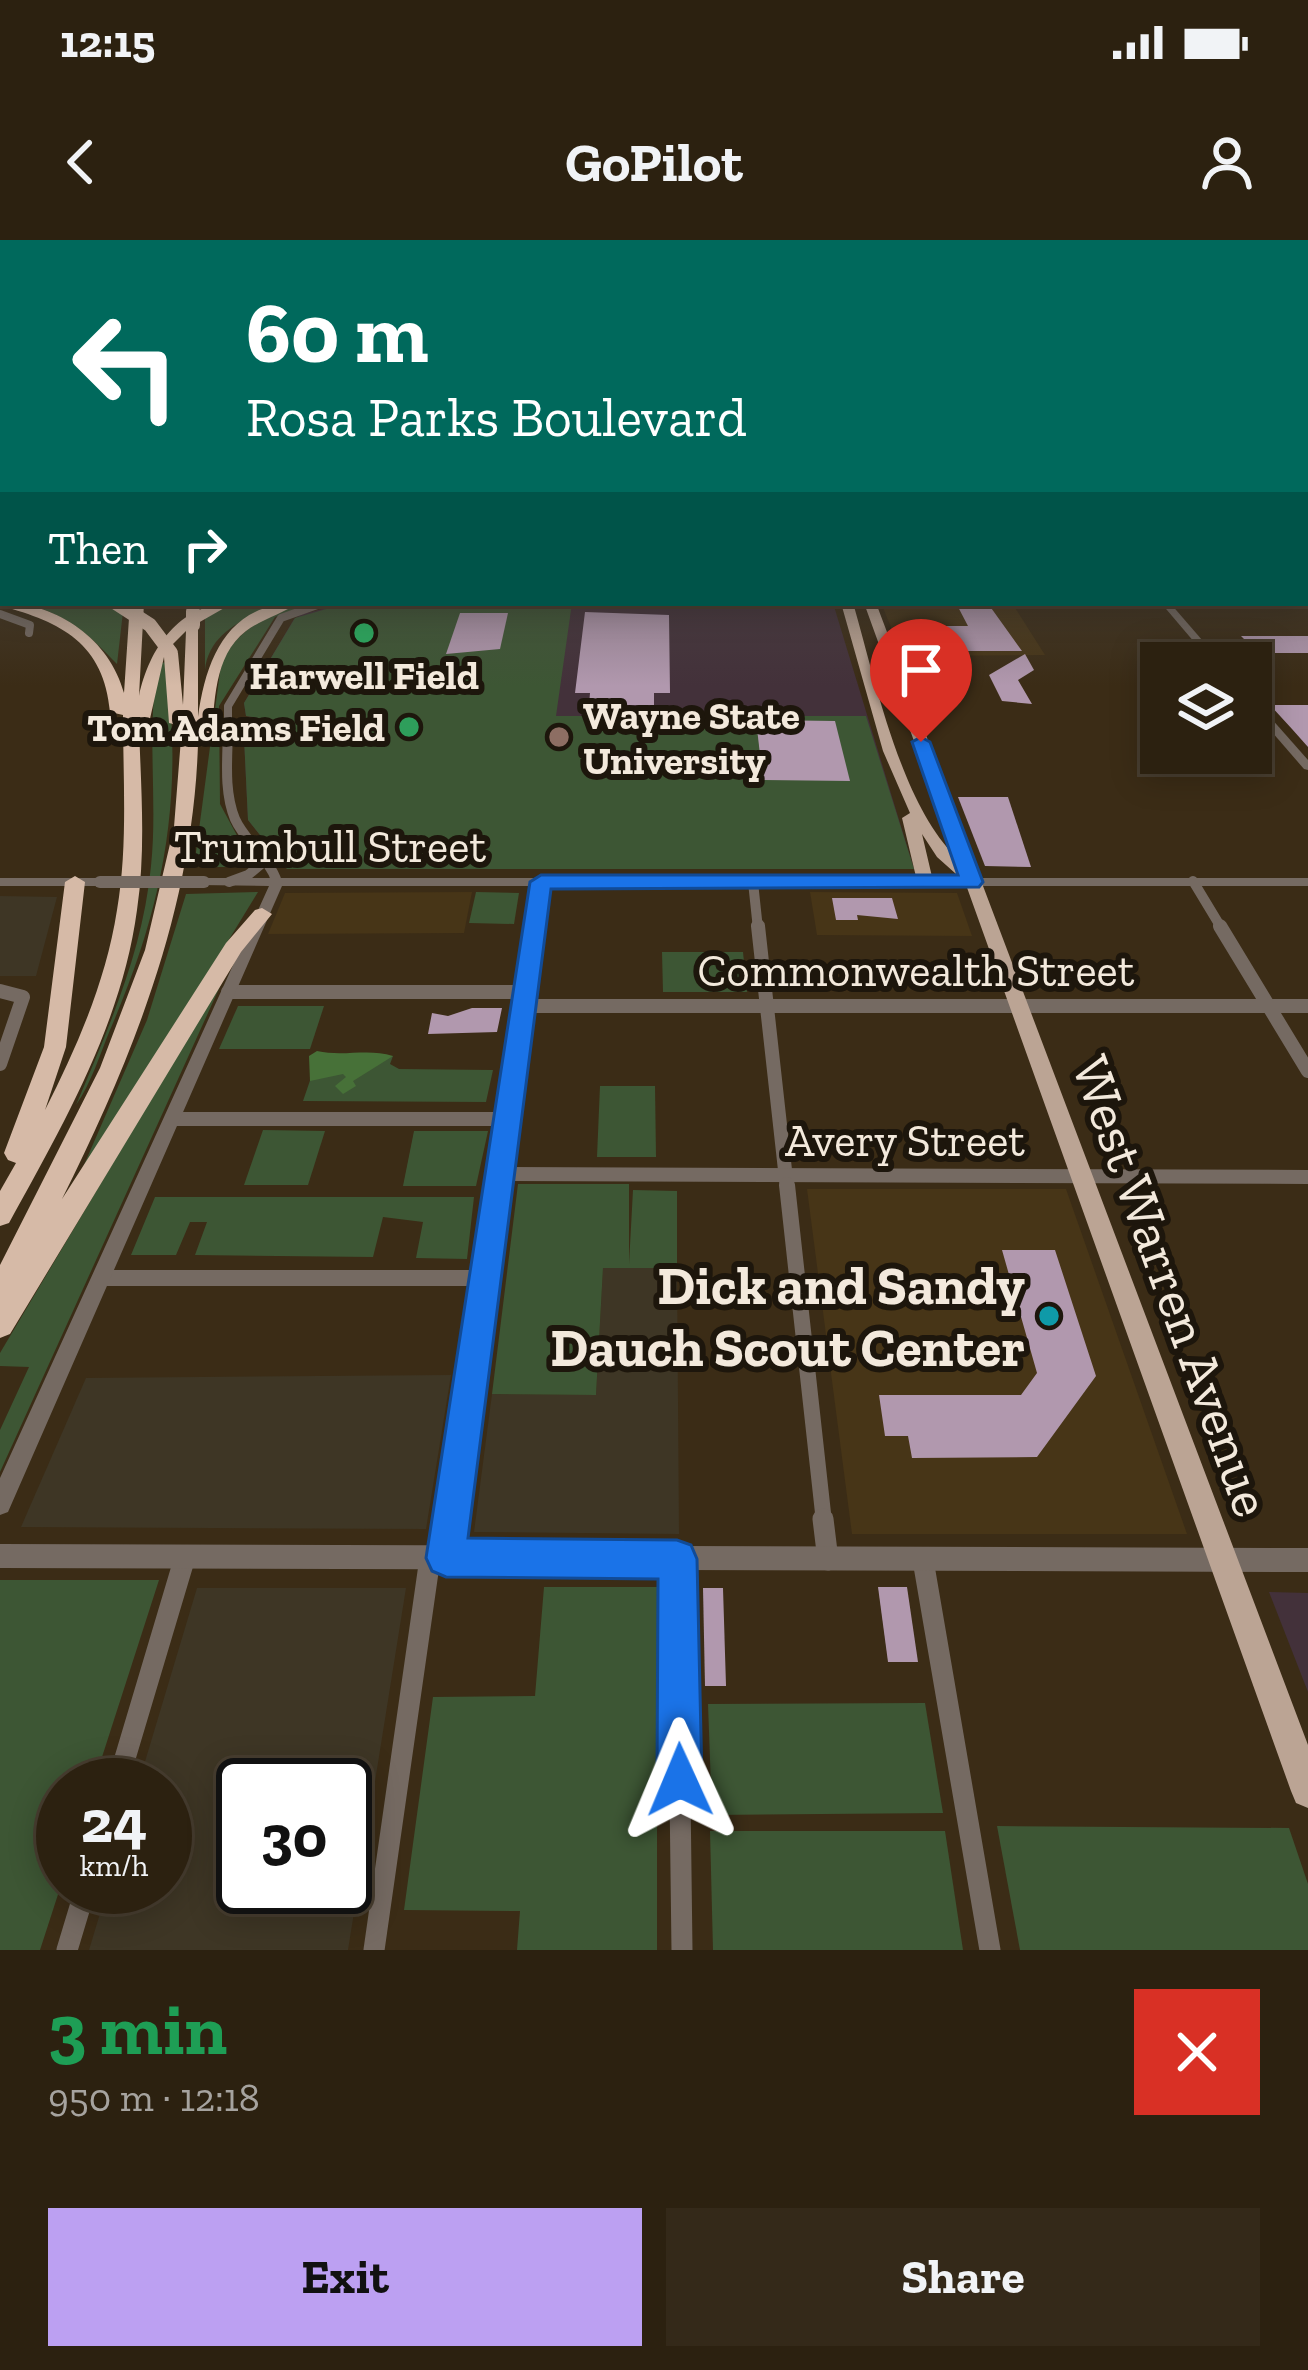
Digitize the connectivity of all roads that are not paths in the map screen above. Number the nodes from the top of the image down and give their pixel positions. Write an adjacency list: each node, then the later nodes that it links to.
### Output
1 (16, 606): 17 (highway)
2 (121, 606): 16 (highway, bridge)
3 (137, 606): 17 (highway)
4 (221, 606): 17 (highway)
5 (849, 606): 13 (main road, West Warren Avenue)
6 (869, 606): 14 (main road, West Warren Avenue)
7 (1168, 606): 12 (street)
8 (291, 608): 18 (highway); 22 (street)
9 (193, 613): 16 (highway)
10 (0, 614): 11 (street)
11 (28, 633)
12 (1199, 642)
13 (867, 666): 14 (main road); 21 (main road, West Warren Avenue)
14 (894, 669): 19 (main road, West Warren Avenue)
15 (1272, 726): 20 (street)
16 (189, 737): 18 (highway)
17 (132, 763): 50 (highway)
18 (188, 764): 53 (highway)
19 (928, 764): 21 (main road); 31 (main road, West Warren Avenue)
20 (1308, 767)
21 (899, 768): 23 (main road); 31 (main road, West Warren Avenue)
22 (266, 860): 27 (street); 28 (street)
23 (925, 881): 30 (street, Trumbull Street); 31 (street, Trumbull Street)
24 (1193, 881): 31 (street, Trumbull Street); 32 (street, Trumbull Street); 39 (street)
25 (0, 882): 26 (street, Trumbull Street)
26 (87, 882): 27 (street, Trumbull Street, bridge); 49 (highway)
27 (229, 882): 28 (street, Trumbull Street)
28 (277, 882): 29 (street, Trumbull Street); 33 (street)
29 (541, 882): 30 (street, Trumbull Street); 36 (street)
30 (753, 882): 37 (street)
31 (972, 882): 38 (main road, West Warren Avenue)
32 (1308, 882)
33 (262, 914): 35 (street); 54 (highway)
34 (2, 991): 41 (street)
35 (228, 992): 36 (street, Commonwealth Street); 43 (street)
36 (525, 999): 37 (street, Commonwealth Street); 44 (street)
37 (766, 1006): 38 (street, Commonwealth Street); 46 (street)
38 (1017, 1006): 39 (street, Commonwealth Street); 47 (main road, West Warren Avenue)
39 (1268, 1006): 40 (street, Commonwealth Street); 42 (street)
40 (1308, 1006)
41 (0, 1064)
42 (1308, 1071)
43 (172, 1119): 44 (street); 51 (street)
44 (509, 1119): 45 (street)
45 (502, 1174): 46 (street, Avery Street); 52 (street)
46 (785, 1175): 47 (street, Avery Street); 61 (street)
47 (1080, 1177): 48 (street, Avery Street); 62 (main road, West Warren Avenue)
48 (1308, 1177)
49 (0, 1192)
50 (0, 1215)
51 (102, 1278): 52 (street); 55 (street)
52 (488, 1279): 58 (street)
53 (0, 1294)
54 (0, 1324)
55 (0, 1504)
56 (0, 1556): 57 (street)
57 (185, 1557): 58 (street); 64 (street)
58 (438, 1558): 59 (street); 68 (street)
59 (677, 1559): 61 (street); 69 (street)
60 (923, 1559): 61 (street); 62 (street); 70 (street)
61 (828, 1560)
62 (1223, 1560): 63 (street); 65 (main road, West Warren Avenue)
63 (1308, 1560)
64 (125, 1758)
65 (1308, 1791)
66 (78, 1914): 67 (street)
67 (67, 1950)
68 (374, 1950)
69 (682, 1950)
70 (990, 1950)

